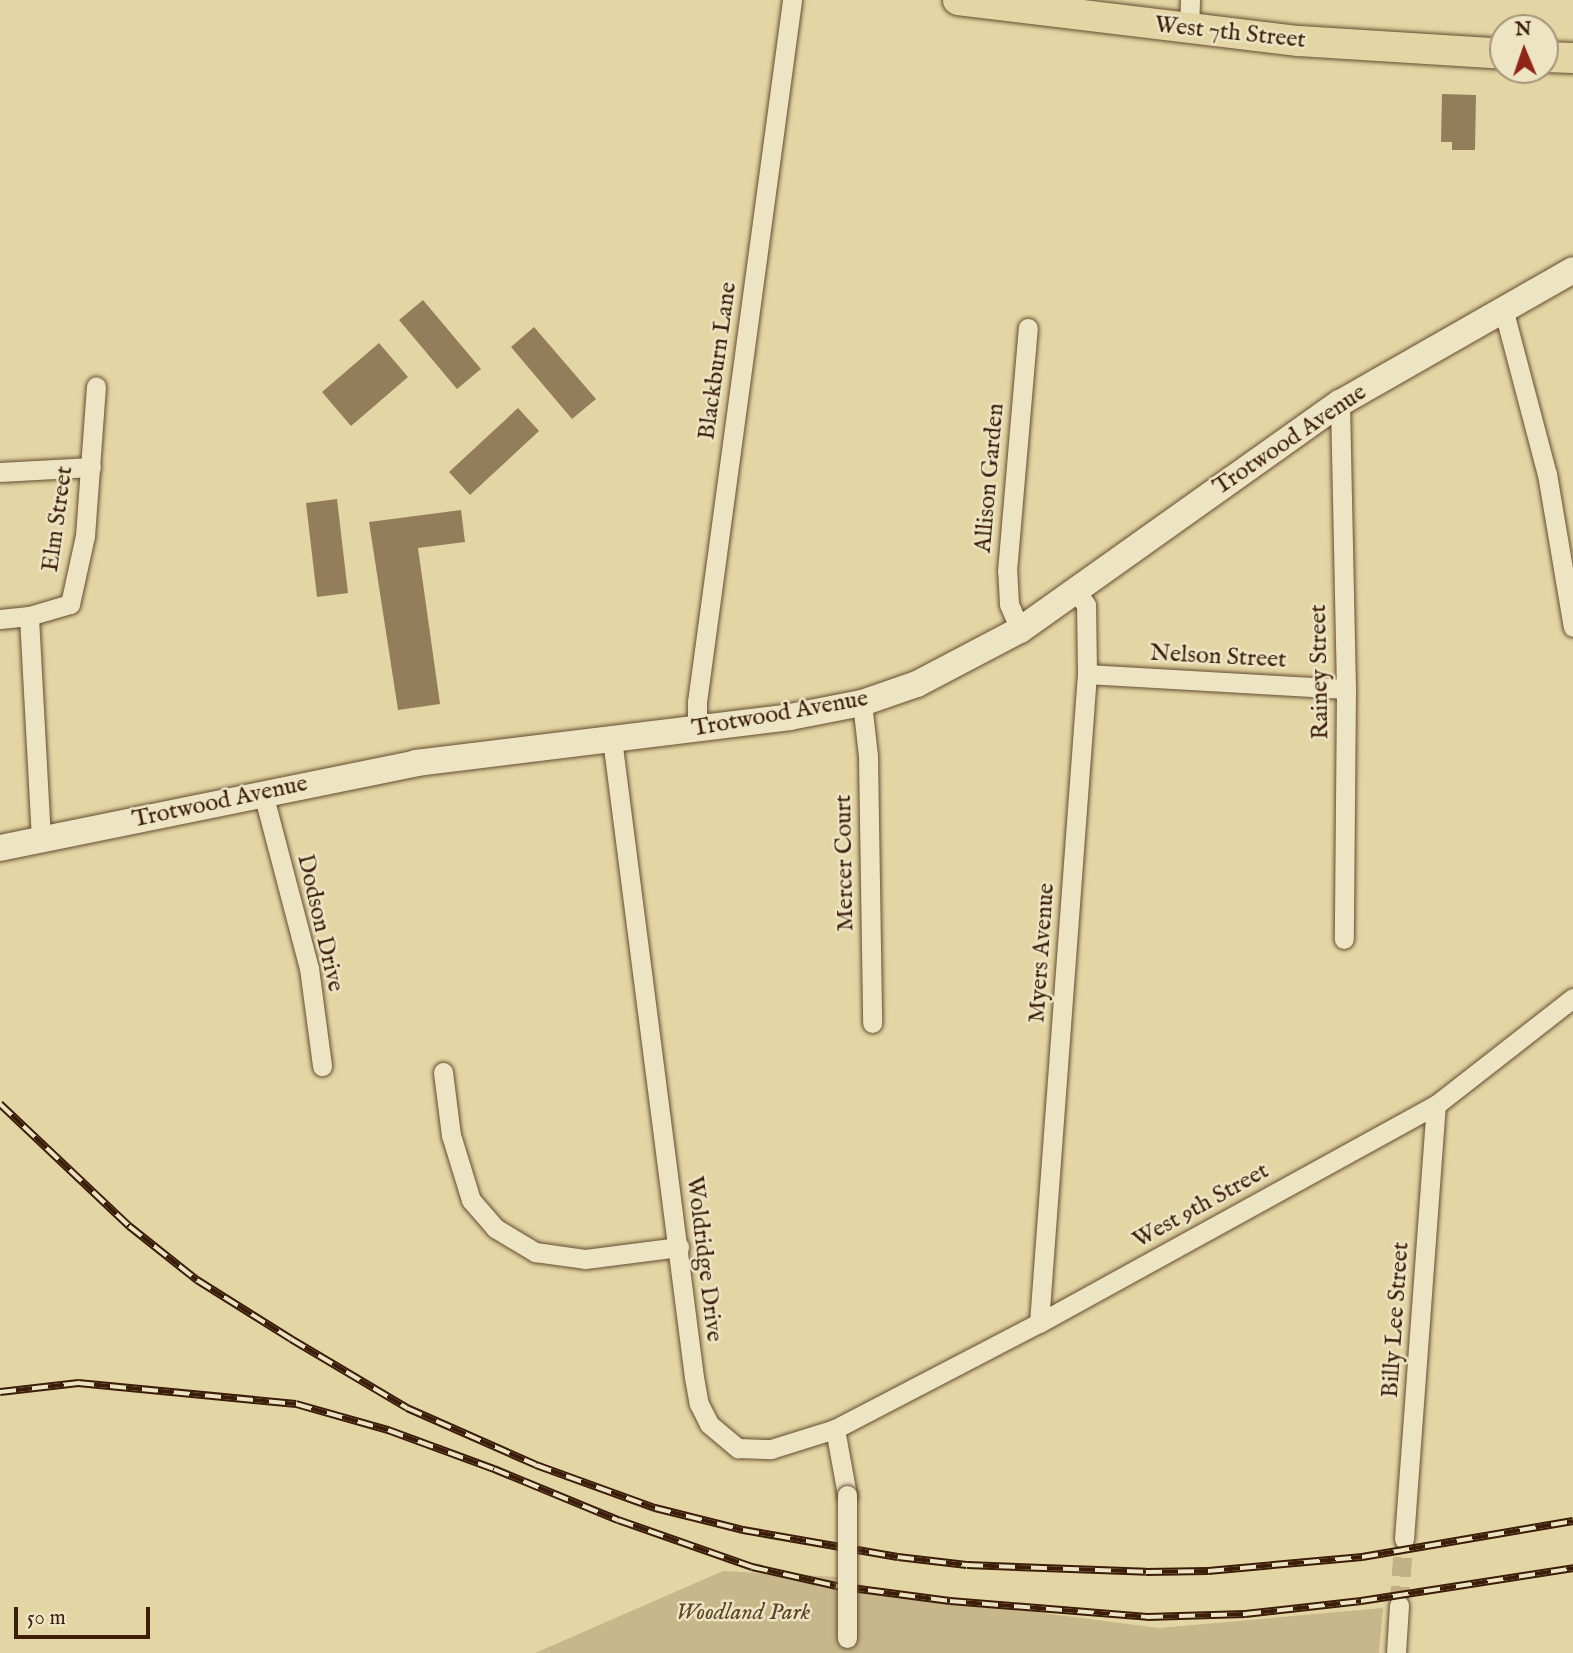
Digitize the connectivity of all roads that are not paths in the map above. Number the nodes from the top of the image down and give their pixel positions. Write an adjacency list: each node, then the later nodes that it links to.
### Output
1 (792, 0): 20 (street, Blackburn Lane)
2 (958, 0): 3 (main road, West 7th Street)
3 (1189, 14): 4 (main road, West 7th Street)
4 (1489, 53)
5 (1573, 270): 6 (main road, Trotwood Avenue)
6 (1503, 308): 9 (main road, Trotwood Avenue); 15 (street)
7 (1028, 328): 16 (street, Allison Garden)
8 (96, 386): 10 (street, Elm Street)
9 (1340, 403): 12 (main road, Trotwood Avenue); 18 (street, Rainey Street)
10 (91, 467): 11 (street); 13 (street, Elm Street)
11 (0, 471)
12 (1075, 589): 16 (main road, Trotwood Avenue); 17 (street, Myers Avenue)
13 (29, 616): 14 (street); 23 (street)
14 (0, 619)
15 (1573, 627)
16 (1020, 630): 19 (main road, Trotwood Avenue)
17 (1087, 674): 18 (street, Nelson Street); 32 (street, Myers Avenue)
18 (1346, 689): 25 (street, Rainey Street)
19 (862, 703): 20 (main road, Trotwood Avenue); 27 (street, Mercer Court)
20 (697, 729): 21 (main road, Trotwood Avenue)
21 (612, 739): 22 (main road, Trotwood Avenue); 31 (street, Woldridge Drive)
22 (263, 793): 23 (main road, Trotwood Avenue); 28 (street, Dodson Drive)
23 (41, 839): 24 (main road, Trotwood Avenue)
24 (0, 848)
25 (1344, 939)
26 (1573, 998): 30 (street, West 9th Street)
27 (872, 1023)
28 (322, 1066)
29 (443, 1072): 31 (street)
30 (1436, 1105): 32 (street, West 9th Street); 34 (street, Billy Lee Street)
31 (679, 1247): 33 (street, Woldridge Drive)
32 (1039, 1323): 33 (street, West 9th Street)
33 (835, 1429): 36 (street, bridge)
34 (1404, 1539)
35 (1399, 1605): 37 (street)
36 (846, 1646)
37 (1396, 1653)

